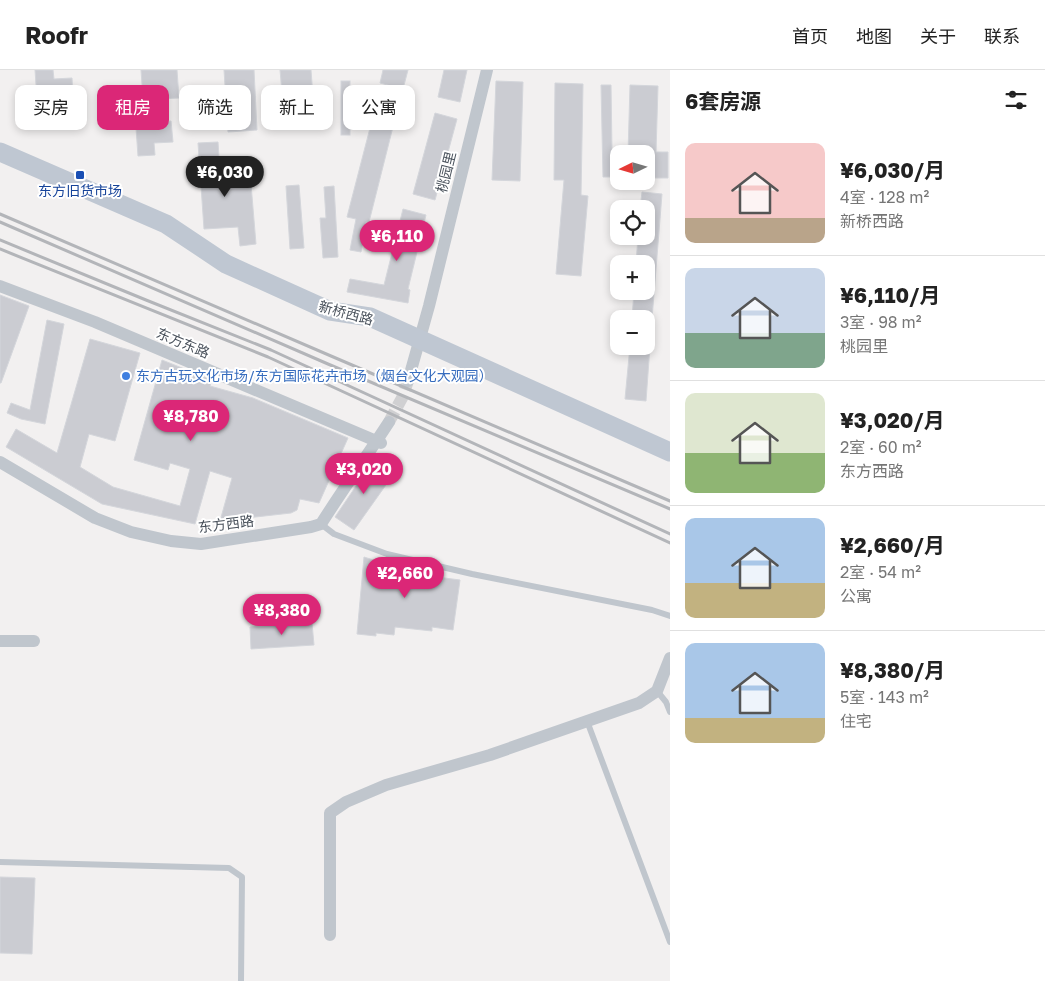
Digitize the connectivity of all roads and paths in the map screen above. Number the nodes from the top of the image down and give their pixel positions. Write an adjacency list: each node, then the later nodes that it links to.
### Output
1 (487, 70): 4 (street, 桃园里)
2 (0, 152): 4 (street, 新桥西路)
3 (0, 286): 7 (street, 东方东路)
4 (420, 340): 5 (street); 8 (street, 新桥西路)
5 (408, 381)
6 (390, 422): 7 (street)
7 (379, 442): 10 (street)
8 (670, 452)
9 (0, 462): 10 (street, 东方西路)
10 (321, 524): 11 (lane)
11 (670, 616)
12 (0, 641): 13 (street)
13 (34, 641)
14 (670, 658): 15 (street)
15 (657, 691): 16 (lane); 17 (street)
16 (670, 712)
17 (587, 721): 19 (street); 20 (lane)
18 (0, 862): 21 (lane)
19 (330, 935)
20 (670, 942)
21 (242, 981)

